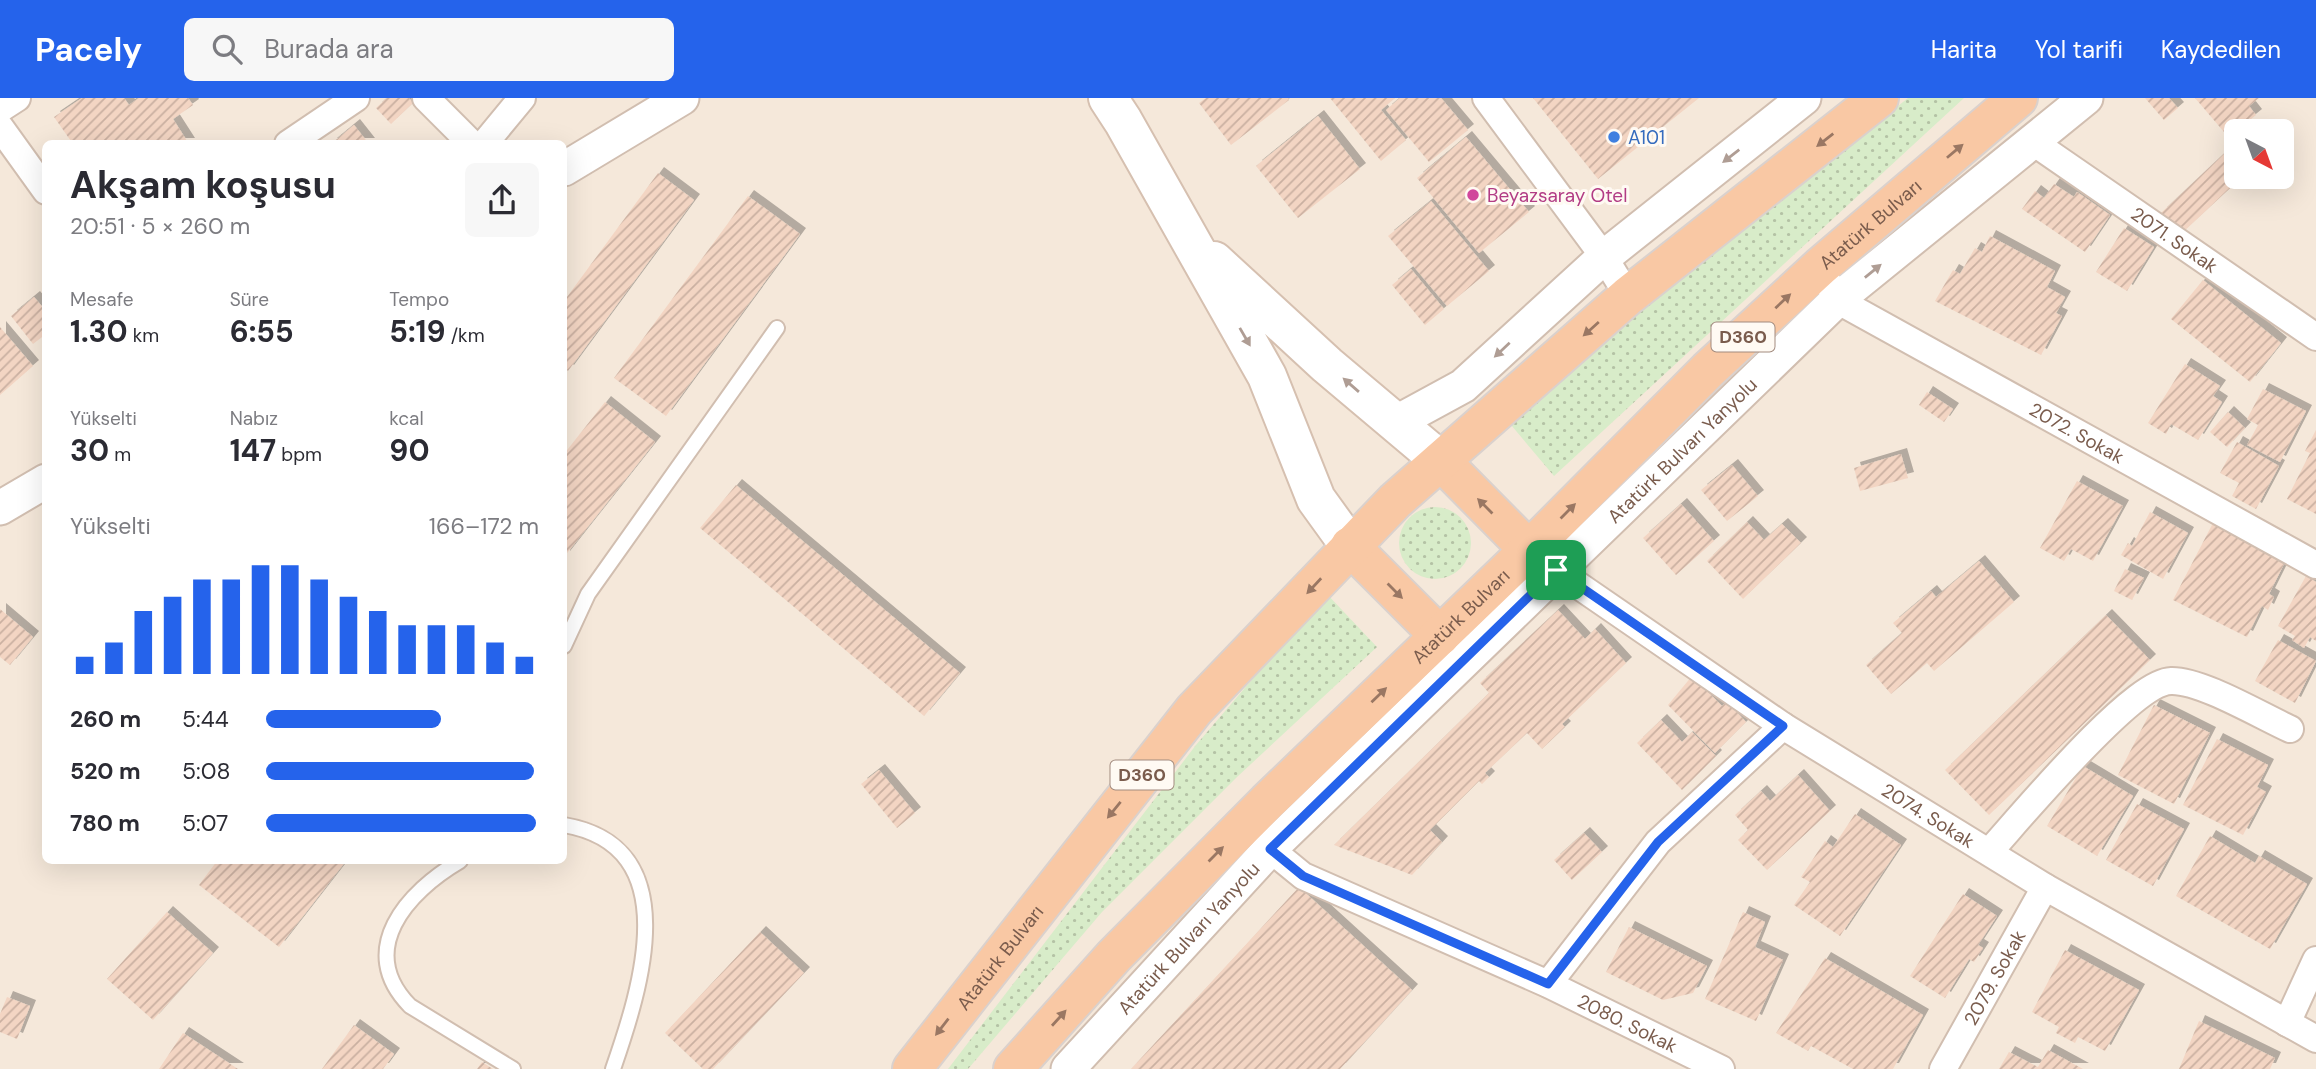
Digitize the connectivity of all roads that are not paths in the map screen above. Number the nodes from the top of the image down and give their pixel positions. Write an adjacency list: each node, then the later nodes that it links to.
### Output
1 (17, 98): 12 (street)
2 (356, 98): 14 (street)
3 (426, 98): 15 (street)
4 (522, 98): 16 (street)
5 (682, 98): 18 (street)
6 (1108, 98): 20 (main road)
7 (1486, 98): 21 (street)
8 (1804, 98): 21 (street, one-way to 21)
9 (1879, 98): 23 (highway, Atatürk Bulvarı / D360, one-way to 23)
10 (2018, 98): 22 (highway, Atatürk Bulvarı / D360, one-way to 10)
11 (2086, 98): 17 (street, Atatürk Bulvarı Yanyolu)
12 (0, 109)
13 (0, 127): 19 (street)
14 (294, 140)
15 (468, 140)
16 (487, 140)
17 (2033, 142): 24 (street, Atatürk Bulvarı Yanyolu, one-way to 17); 26 (street, 2071. Sokak)
18 (567, 167)
19 (42, 185)
20 (1186, 235): 27 (main road, one-way to 20); 31 (main road, one-way to 31)
21 (1604, 257): 23 (street); 27 (street, one-way to 27)
22 (1821, 266): 24 (street); 32 (highway, Atatürk Bulvarı / D360, one-way to 22)
23 (1628, 296): 28 (highway, Atatürk Bulvarı / D360, one-way to 28)
24 (1837, 300): 32 (street, Atatürk Bulvarı Yanyolu); 33 (street, 2072. Sokak)
25 (777, 328): 35 (lane)
26 (2316, 337)
27 (1395, 423): 28 (main road)
28 (1441, 461): 31 (highway, Atatürk Bulvarı / D360); 32 (highway, one-way to 28)
29 (42, 483): 30 (street)
30 (0, 509)
31 (1350, 546): 34 (highway, one-way to 34); 49 (highway, Atatürk Bulvarı / D360, one-way to 49)
32 (1542, 560): 34 (highway, Atatürk Bulvarı / D360); 36 (street, 2074. Sokak); 39 (street, Atatürk Bulvarı Yanyolu)
33 (2316, 565)
34 (1440, 636): 50 (highway, Atatürk Bulvarı / D360, one-way to 34)
35 (567, 640)
36 (1783, 726): 40 (street, 2074. Sokak); 44 (street)
37 (2290, 729): 40 (street)
38 (567, 826): 48 (lane)
39 (1270, 849): 44 (street, 2080. Sokak); 51 (street, Atatürk Bulvarı Yanyolu)
40 (1989, 852): 42 (street, 2074. Sokak)
41 (456, 864): 47 (lane)
42 (2045, 887): 45 (street, 2074. Sokak); 53 (street, 2079. Sokak)
43 (2316, 960): 45 (street)
44 (1548, 984): 52 (street, 2080. Sokak)
45 (2287, 1023): 46 (street, 2074. Sokak)
46 (2316, 1039)
47 (513, 1069)
48 (613, 1069)
49 (912, 1069)
50 (1013, 1069)
51 (1068, 1069)
52 (1721, 1069)
53 (1943, 1069)

